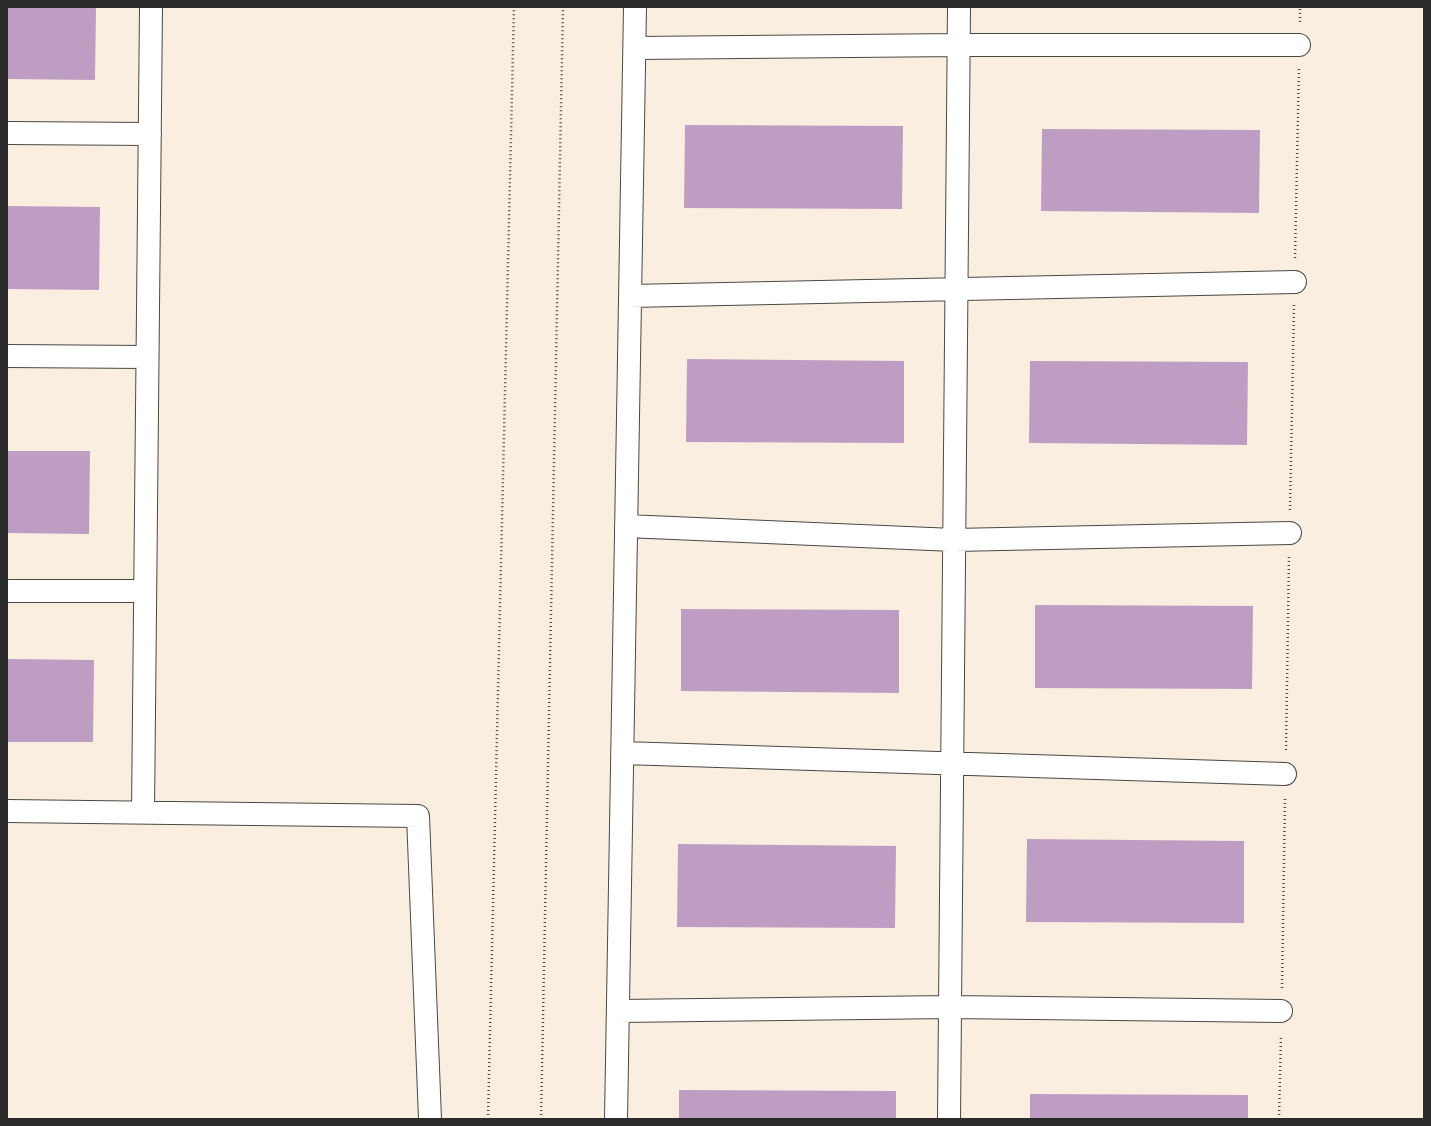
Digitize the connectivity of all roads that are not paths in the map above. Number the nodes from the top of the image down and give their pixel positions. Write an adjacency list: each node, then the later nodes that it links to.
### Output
1 (151, 7): 8 (lane)
2 (635, 7): 6 (lane)
3 (959, 7): 4 (lane)
4 (959, 45): 5 (lane); 6 (lane); 10 (lane)
5 (1299, 45)
6 (634, 48): 11 (lane)
7 (7, 133): 8 (lane)
8 (150, 134): 13 (lane)
9 (1295, 282): 10 (lane)
10 (957, 289): 11 (lane); 16 (lane)
11 (630, 296): 14 (lane)
12 (7, 356): 13 (lane)
13 (147, 357): 18 (lane)
14 (626, 526): 16 (lane); 19 (lane)
15 (1290, 533): 16 (lane)
16 (954, 540): 20 (lane)
17 (7, 591): 18 (lane)
18 (145, 591): 23 (lane)
19 (622, 753): 20 (lane); 25 (lane)
20 (953, 763): 21 (lane); 24 (lane)
21 (1285, 774)
22 (7, 811): 23 (lane)
23 (143, 812): 27 (lane)
24 (950, 1007): 25 (lane); 26 (lane); 29 (lane)
25 (618, 1011): 28 (lane)
26 (1281, 1011)
27 (430, 1119)
28 (616, 1119)
29 (950, 1119)

